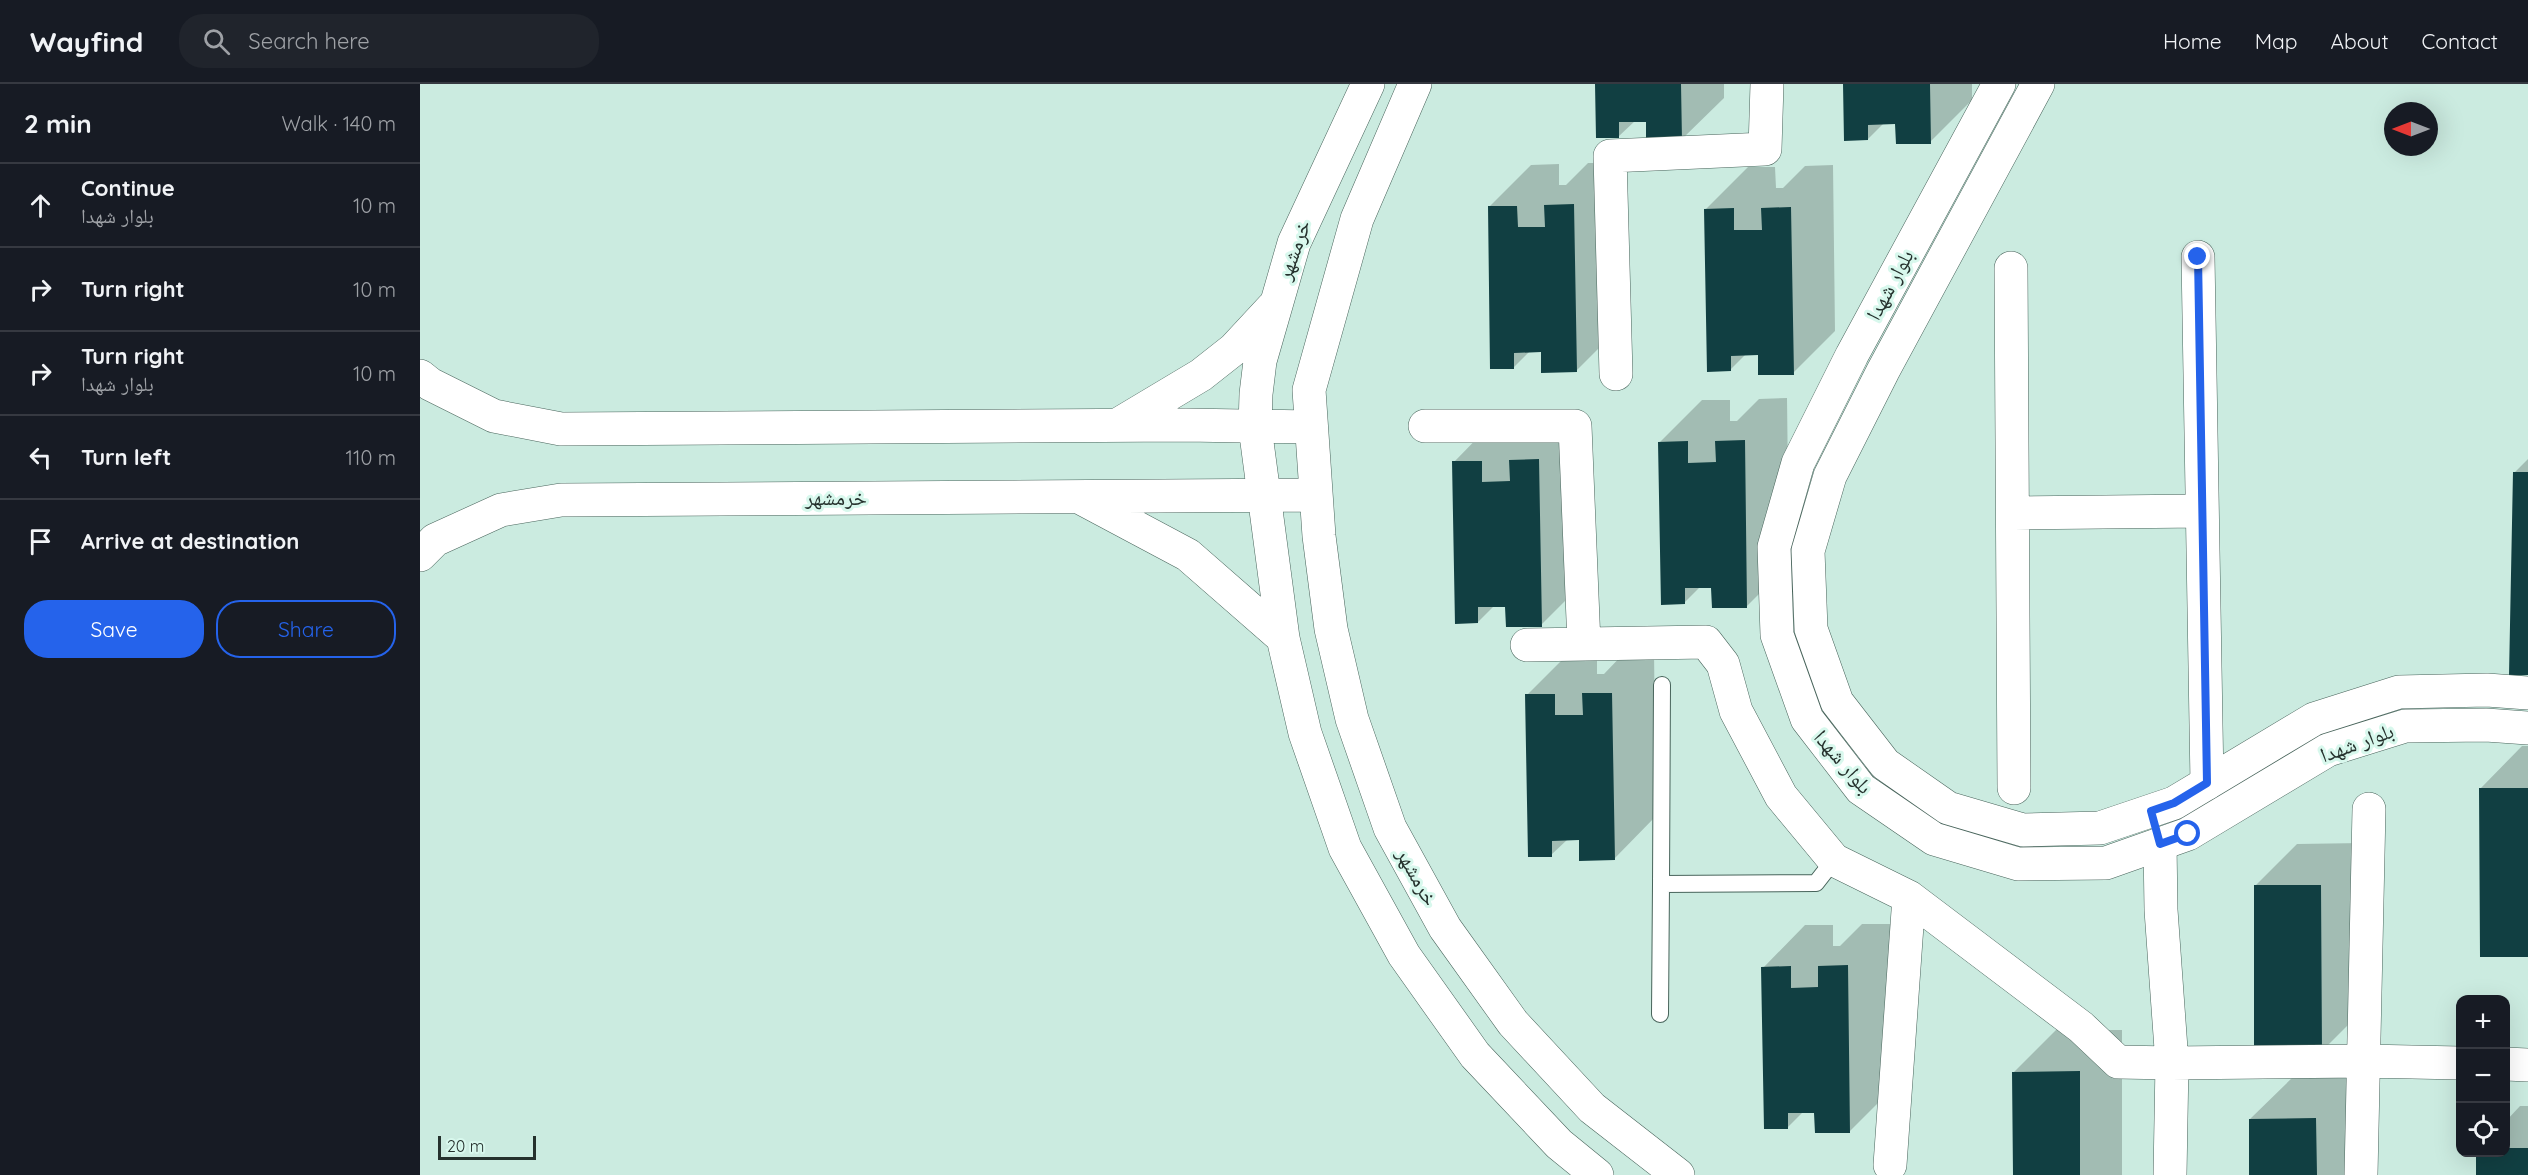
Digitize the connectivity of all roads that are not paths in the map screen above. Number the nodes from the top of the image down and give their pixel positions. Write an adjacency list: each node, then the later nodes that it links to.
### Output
1 (1368, 84): 8 (street, خرمشهر)
2 (1415, 84): 16 (street, خرمشهر)
3 (1767, 84): 11 (street)
4 (1999, 84): 9 (street, بلوار شهدا)
5 (2038, 84): 10 (street, بلوار شهدا)
6 (2198, 257): 20 (street)
7 (2012, 268): 21 (street)
8 (1276, 304): 13 (street); 15 (street, خرمشهر)
9 (1852, 355): 10 (street); 35 (street, بلوار شهدا)
10 (1883, 371): 34 (street, بلوار شهدا)
11 (1616, 374)
12 (420, 376): 13 (street)
13 (1118, 425): 15 (street)
14 (1425, 426): 24 (street)
15 (1255, 427): 16 (street); 17 (street, خرمشهر)
16 (1310, 427): 18 (street, خرمشهر)
17 (1264, 495): 18 (street, خرمشهر); 19 (street, خرمشهر); 23 (street, خرمشهر)
18 (1315, 495): 47 (street, خرمشهر)
19 (1077, 496): 22 (street, خرمشهر); 23 (street)
20 (2202, 511): 21 (street); 30 (street)
21 (2014, 513): 32 (street)
22 (420, 555)
23 (1283, 638): 46 (street, خرمشهر)
24 (1584, 644): 25 (street); 36 (street)
25 (1527, 645)
26 (1662, 685): 37 (lane)
27 (2528, 693): 29 (street, بلوار شهدا)
28 (2528, 728): 31 (street, بلوار شهدا)
29 (2257, 753): 30 (street, بلوار شهدا); 31 (street)
30 (2207, 783): 34 (street, بلوار شهدا)
31 (2271, 784): 35 (street, بلوار شهدا)
32 (2014, 788)
33 (2369, 809): 40 (street)
34 (2151, 811): 35 (street)
35 (2160, 844): 41 (street)
36 (1834, 860): 37 (lane); 38 (street)
37 (1661, 884): 39 (lane)
38 (1909, 897): 41 (street); 45 (street)
39 (1660, 1014)
40 (2364, 1061): 41 (street); 42 (street); 49 (street)
41 (2172, 1063): 48 (street)
42 (2456, 1063)
43 (2510, 1064): 44 (street)
44 (2528, 1065)
45 (1890, 1165)
46 (1598, 1175)
47 (1678, 1175)
48 (2170, 1175)
49 (2361, 1175)

